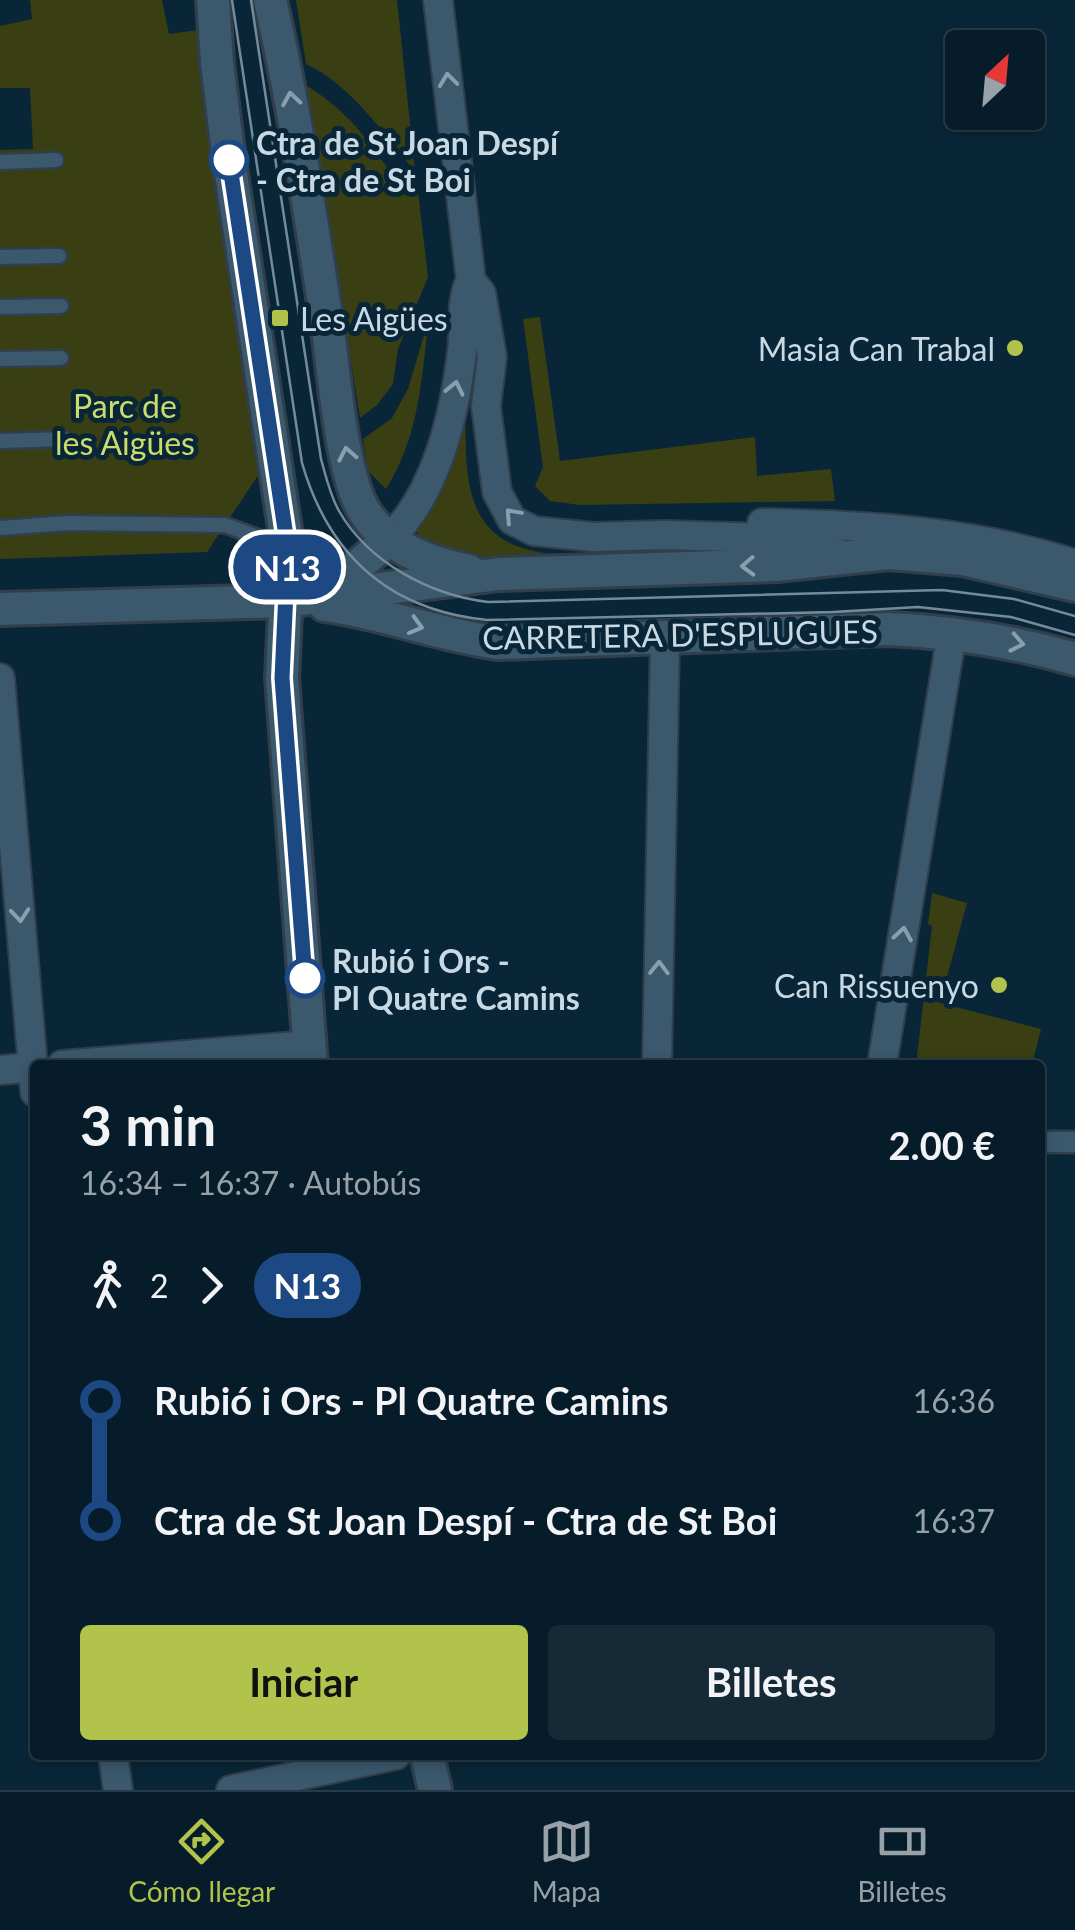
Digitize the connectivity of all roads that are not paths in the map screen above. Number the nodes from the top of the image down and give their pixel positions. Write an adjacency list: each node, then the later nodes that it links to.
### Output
1 (213, 0): 18 (street)
2 (270, 0): 17 (street, one-way to 2)
3 (438, 0): 8 (street, one-way to 3)
4 (56, 160): 5 (lane)
5 (0, 162)
6 (59, 256): 7 (lane)
7 (0, 257)
8 (471, 281): 16 (street, one-way to 8); 17 (street, one-way to 8)
9 (60, 306): 10 (lane)
10 (0, 307)
11 (60, 358): 12 (lane)
12 (0, 359)
13 (64, 439): 14 (lane)
14 (0, 440)
15 (0, 528): 18 (lane)
16 (562, 532): 19 (street); 20 (street)
17 (389, 539): 21 (street); 24 (street)
18 (288, 549): 24 (street)
19 (845, 556): 21 (street, CARRETERA D'ESPLUGUES, one-way to 21); 22 (street, CARRETERA D'ESPLUGUES)
20 (1075, 566): 22 (street)
21 (498, 574): 24 (street, CARRETERA D'ESPLUGUES)
22 (1034, 574): 23 (street, CARRETERA D'ESPLUGUES)
23 (1075, 585)
24 (286, 601): 25 (street); 27 (street, CARRETERA D'ESPLUGUES, one-way to 27); 30 (street)
25 (0, 610)
26 (952, 632): 27 (street, CARRETERA D'ESPLUGUES); 28 (street, CARRETERA D'ESPLUGUES, one-way to 28); 34 (street, one-way to 26)
27 (665, 637): 33 (street, one-way to 27)
28 (1075, 659)
29 (0, 678): 31 (street, one-way to 31)
30 (310, 1055): 32 (street)
31 (33, 1060)
32 (186, 1060)
33 (657, 1060)
34 (883, 1060)
35 (0, 1070): 36 (street)
36 (30, 1075)
37 (1045, 1142): 38 (street)
38 (1075, 1142)
39 (115, 1760): 42 (street)
40 (372, 1760): 43 (street)
41 (427, 1760): 44 (street)
42 (118, 1790)
43 (231, 1790)
44 (434, 1790)

